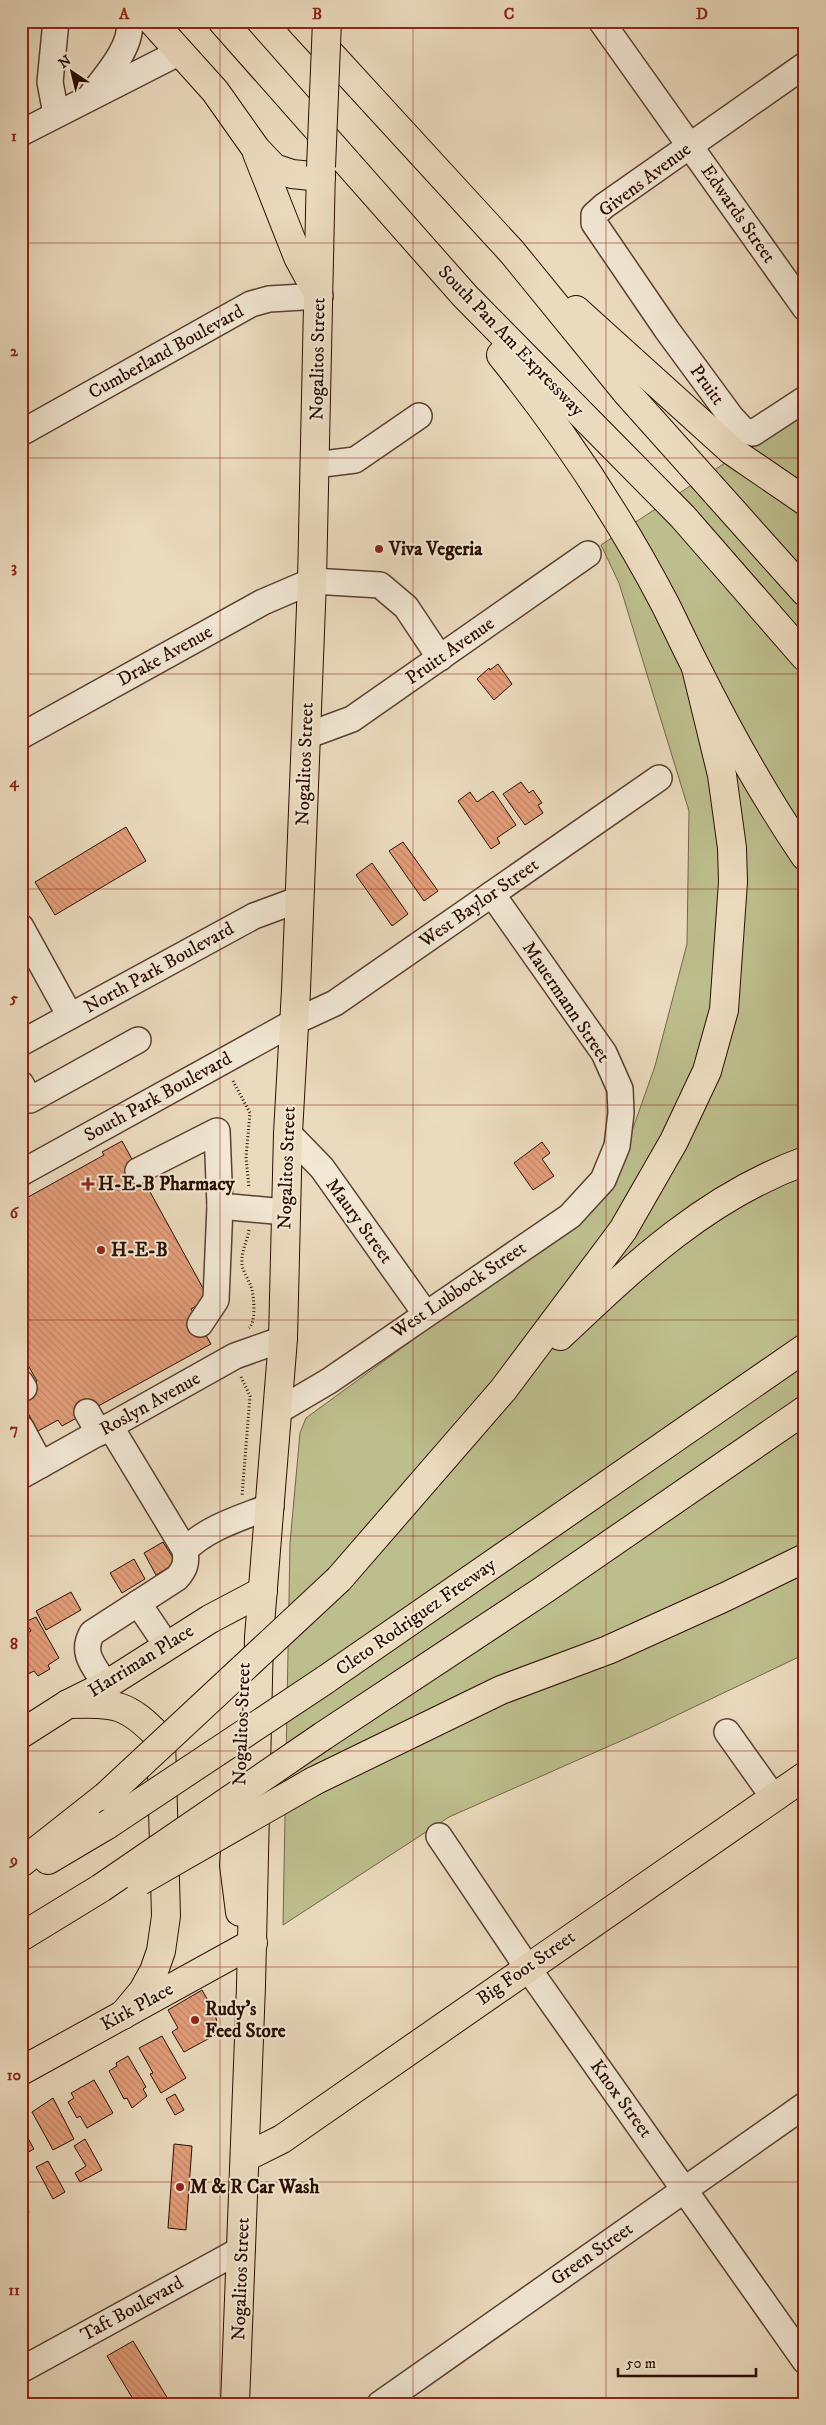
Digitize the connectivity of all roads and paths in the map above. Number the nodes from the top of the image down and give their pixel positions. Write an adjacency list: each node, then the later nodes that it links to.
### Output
1 (56, 21): 11 (street)
2 (129, 21): 10 (street)
3 (152, 21): 8 (main road)
4 (222, 21): 18 (main road, South Pan Am Expressway)
5 (300, 21): 16 (main road)
6 (327, 21): 15 (main road, Nogalitos Street, bridge)
7 (602, 21): 13 (street, Edwards Street)
8 (180, 52): 10 (street); 14 (main road)
9 (805, 65): 13 (street, Givens Avenue)
10 (88, 98): 11 (street)
11 (56, 114): 12 (street)
12 (21, 133)
13 (690, 146): 19 (street, Edwards Street); 20 (street, Givens Avenue)
14 (256, 149): 15 (main road); 17 (main road)
15 (321, 172): 17 (main road, Nogalitos Street)
16 (512, 252): 25 (main road); 28 (main road)
17 (320, 296): 23 (street, Cumberland Boulevard); 24 (main road, Nogalitos Street)
18 (465, 296): 29 (main road, South Pan Am Expressway); 31 (main road)
19 (805, 308)
20 (667, 330): 21 (street, Pruitt)
21 (805, 399)
22 (419, 416): 24 (street)
23 (21, 433)
24 (315, 465): 27 (main road, Nogalitos Street)
25 (805, 501)
26 (588, 554): 30 (street, Pruitt Avenue)
27 (312, 581): 30 (street); 32 (street, Drake Avenue); 33 (main road, Nogalitos Street)
28 (805, 592)
29 (805, 657)
30 (440, 658): 33 (street, Pruitt Avenue)
31 (696, 668): 35 (main road); 60 (main road)
32 (21, 736)
33 (306, 736): 37 (main road, Nogalitos Street)
34 (659, 778): 36 (street, West Baylor Street)
35 (805, 856)
36 (492, 894): 40 (street, West Baylor Street); 46 (street, Mauermann Street)
37 (300, 899): 39 (street, North Park Boulevard); 40 (main road, Nogalitos Street)
38 (21, 927): 39 (street)
39 (70, 1016): 42 (street, North Park Boulevard)
40 (294, 1022): 45 (main road, Nogalitos Street); 49 (street, South Park Boulevard)
41 (138, 1040): 44 (street)
42 (21, 1043)
43 (233, 1082): 50 (path)
44 (21, 1084)
45 (288, 1133): 52 (main road, Nogalitos Street); 54 (street, Maury Street)
46 (617, 1146): 54 (street, West Lubbock Street)
47 (805, 1161): 60 (main road)
48 (138, 1171): 51 (street)
49 (21, 1173)
50 (249, 1192)
51 (220, 1206): 52 (street); 55 (street)
52 (285, 1212): 57 (main road, Nogalitos Street)
53 (249, 1227): 56 (path)
54 (425, 1313): 62 (street, West Lubbock Street)
55 (200, 1324)
56 (246, 1330)
57 (283, 1339): 62 (main road, Nogalitos Street); 63 (street, Roslyn Avenue)
58 (805, 1348): 81 (main road, Cleto Rodriguez Freeway, bridge)
59 (236, 1371): 66 (path)
60 (503, 1390): 80 (main road, bridge)
61 (805, 1410): 82 (main road, bridge)
62 (278, 1411): 67 (main road, Nogalitos Street)
63 (99, 1424): 65 (street, Roslyn Avenue); 68 (street)
64 (21, 1428): 65 (street)
65 (31, 1470)
66 (242, 1502)
67 (271, 1506): 68 (street); 70 (main road, Nogalitos Street)
68 (185, 1550): 71 (street)
69 (805, 1558): 82 (main road, bridge)
70 (254, 1596): 72 (main road, Harriman Place); 84 (main road, Nogalitos Street)
71 (138, 1603): 72 (street); 73 (street)
72 (167, 1646): 73 (main road, Harriman Place)
73 (106, 1685): 74 (main road, Harriman Place)
74 (68, 1704): 76 (main road, Harriman Place); 87 (main road)
75 (727, 1732): 78 (street)
76 (21, 1734)
77 (805, 1776): 78 (main road, Big Foot Street)
78 (774, 1798): 86 (main road, Big Foot Street)
79 (439, 1836): 86 (street, Knox Street)
80 (21, 1863)
81 (21, 1876)
82 (100, 1897): 83 (main road); 85 (main road)
83 (21, 1937)
84 (253, 1944): 87 (main road, Kirk Place); 90 (main road, Nogalitos Street)
85 (21, 1948)
86 (528, 1967): 90 (main road, Big Foot Street); 91 (street, Knox Street)
87 (123, 2015): 88 (main road, Kirk Place)
88 (21, 2071)
89 (805, 2105): 91 (street, Green Street)
90 (246, 2156): 92 (main road, Nogalitos Street)
91 (685, 2189): 93 (street, Knox Street); 96 (street, Green Street)
92 (242, 2249): 94 (street, Taft Boulevard); 95 (main road, Nogalitos Street)
93 (805, 2361)
94 (21, 2370)
95 (236, 2404)
96 (380, 2404)

